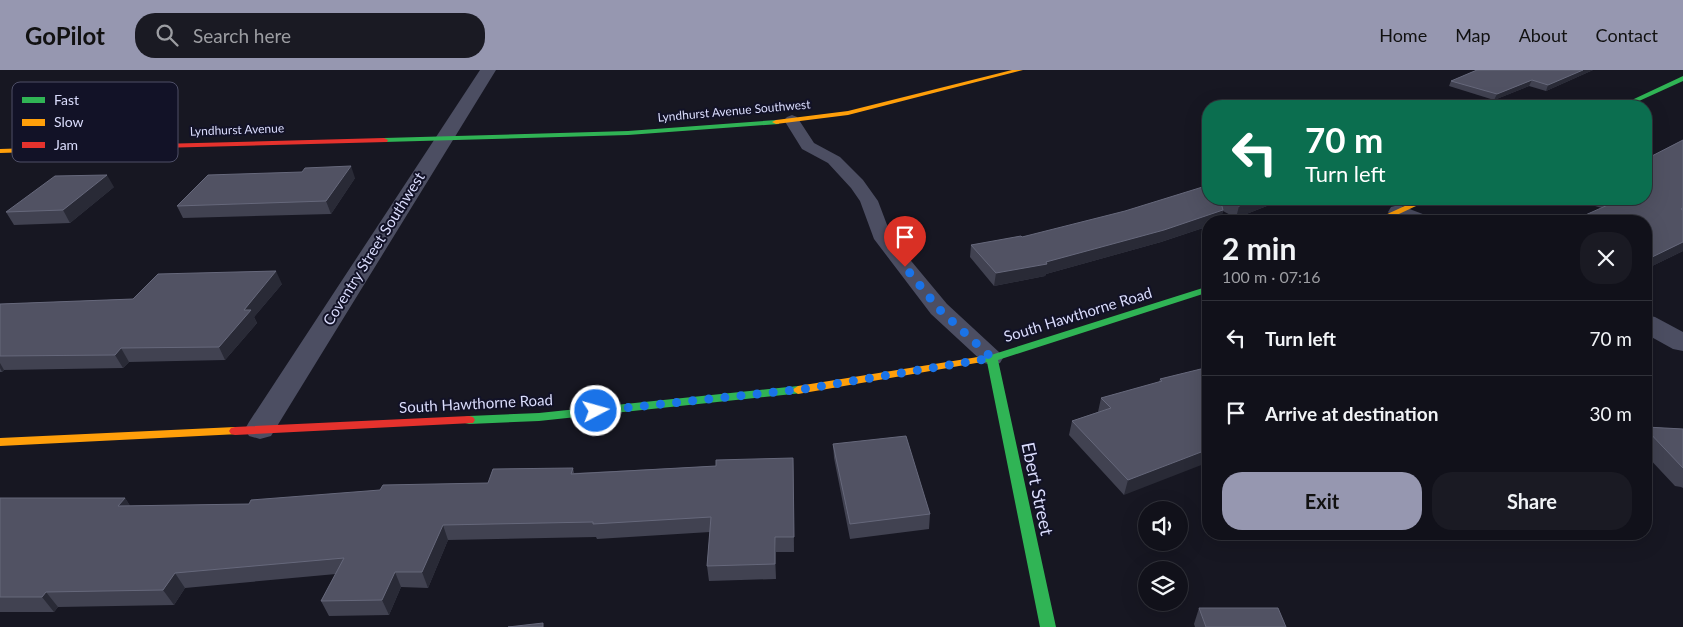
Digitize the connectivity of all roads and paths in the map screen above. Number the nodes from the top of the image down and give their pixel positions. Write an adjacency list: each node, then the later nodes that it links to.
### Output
1 (488, 70): 6 (street, Coventry Street Southwest)
2 (1020, 70): 5 (street, Lyndhurst Avenue Southwest)
3 (1683, 78): 4 (street)
4 (1636, 100)
5 (792, 120): 6 (street, Lyndhurst Avenue Southwest); 15 (lane)
6 (444, 138): 7 (street, Lyndhurst Avenue); 16 (street, Coventry Street Southwest)
7 (178, 146)
8 (1414, 205): 9 (street)
9 (1398, 212): 10 (street); 11 (street)
10 (1391, 215)
11 (1405, 215)
12 (1202, 292): 15 (street, South Hawthorne Road)
13 (1652, 326): 14 (street)
14 (1683, 343)
15 (992, 358): 16 (street, South Hawthorne Road); 18 (street, Ebert Street)
16 (260, 429): 17 (street, South Hawthorne Road)
17 (0, 442)
18 (1048, 627)

